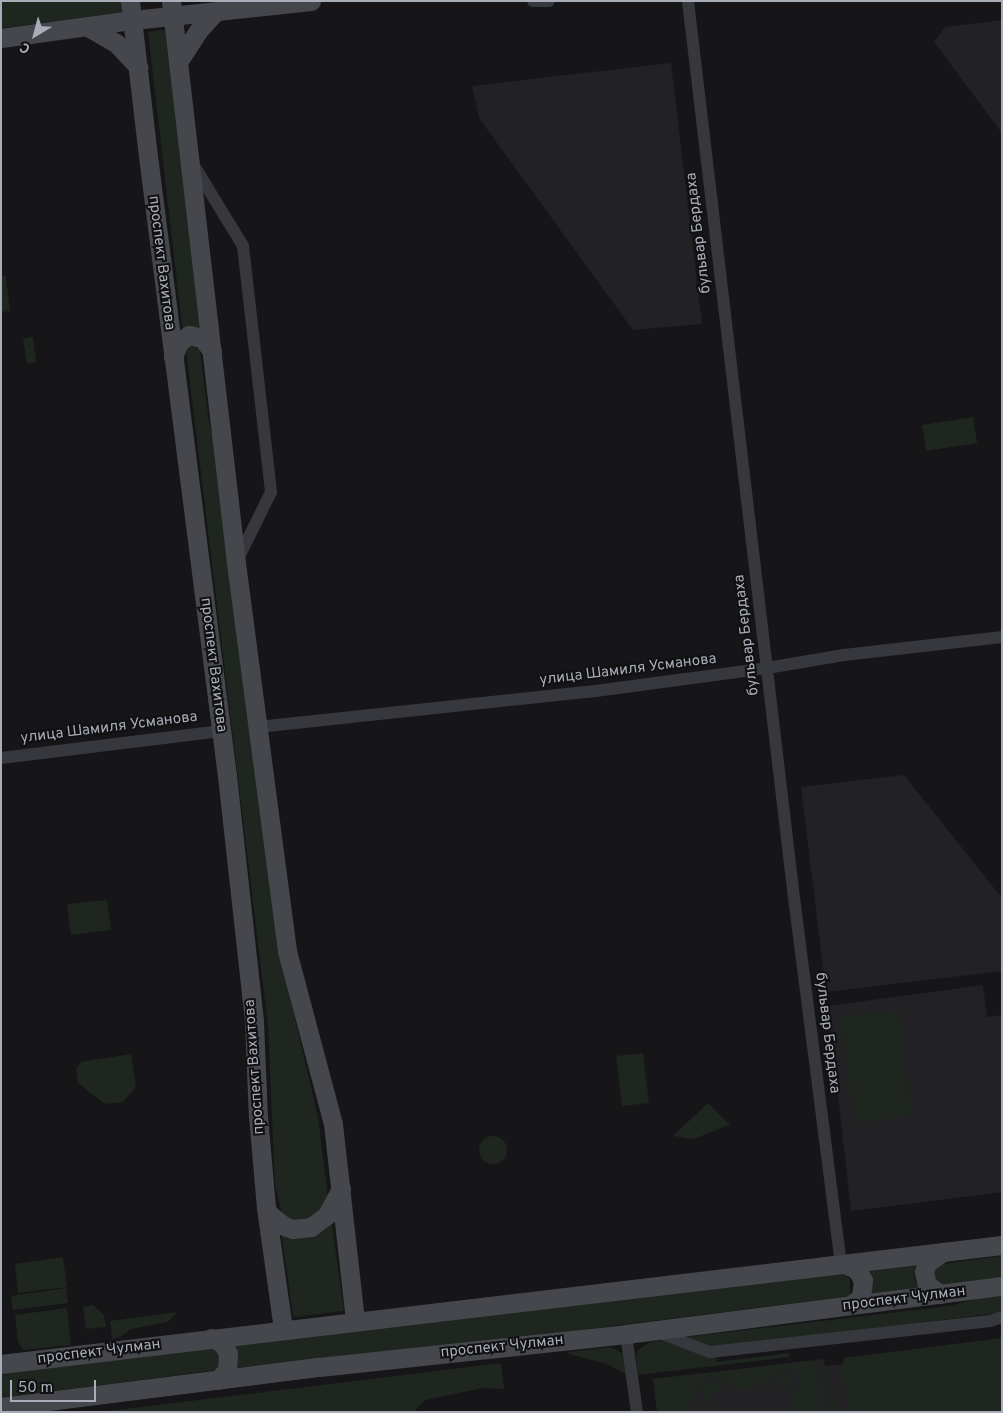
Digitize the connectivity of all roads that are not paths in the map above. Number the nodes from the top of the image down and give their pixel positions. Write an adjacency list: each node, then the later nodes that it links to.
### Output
1 (130, 1): 8 (main road, проспект Вахитова)
2 (311, 1): 7 (main road)
3 (534, 1): 4 (street)
4 (549, 1)
5 (688, 1): 18 (street, бульвар Бердаха)
6 (172, 9): 7 (main road); 8 (main road); 11 (main road)
7 (215, 12): 11 (main road)
8 (133, 20): 9 (main road); 12 (main road, проспект Вахитова)
9 (88, 27): 10 (main road); 12 (main road)
10 (1, 38)
11 (178, 62): 13 (main road)
12 (138, 67): 15 (main road, проспект Вахитова)
13 (190, 159): 14 (main road); 16 (street)
14 (212, 351): 15 (main road); 16 (main road)
15 (173, 357): 20 (main road, проспект Вахитова)
16 (236, 563): 19 (main road)
17 (1002, 637): 18 (street, улица Шамиля Усманова)
18 (767, 668): 19 (street, улица Шамиля Усманова); 26 (street, бульвар Бердаха)
19 (258, 727): 22 (main road)
20 (221, 731): 21 (street, улица Шамиля Усманова); 23 (main road, проспект Вахитова)
21 (1, 758)
22 (341, 1189): 23 (main road); 31 (main road)
23 (266, 1208): 32 (main road, проспект Вахитова)
24 (1002, 1245): 25 (main road, проспект Чулман)
25 (943, 1252): 26 (main road, проспект Чулман); 28 (main road)
26 (843, 1264): 29 (main road); 31 (main road, проспект Чулман)
27 (1002, 1286): 28 (main road, проспект Чулман)
28 (940, 1294): 29 (main road, проспект Чулман)
29 (851, 1305): 33 (main road, проспект Чулман)
30 (1002, 1317): 33 (street)
31 (355, 1320): 32 (main road, проспект Чулман)
32 (282, 1329): 35 (main road, проспект Чулман)
33 (655, 1331): 34 (main road, проспект Чулман)
34 (626, 1334): 37 (main road, проспект Чулман); 39 (street)
35 (211, 1338): 36 (main road, проспект Чулман); 37 (main road)
36 (1, 1364)
37 (218, 1380): 38 (main road, проспект Чулман)
38 (1, 1407)
39 (637, 1412)

